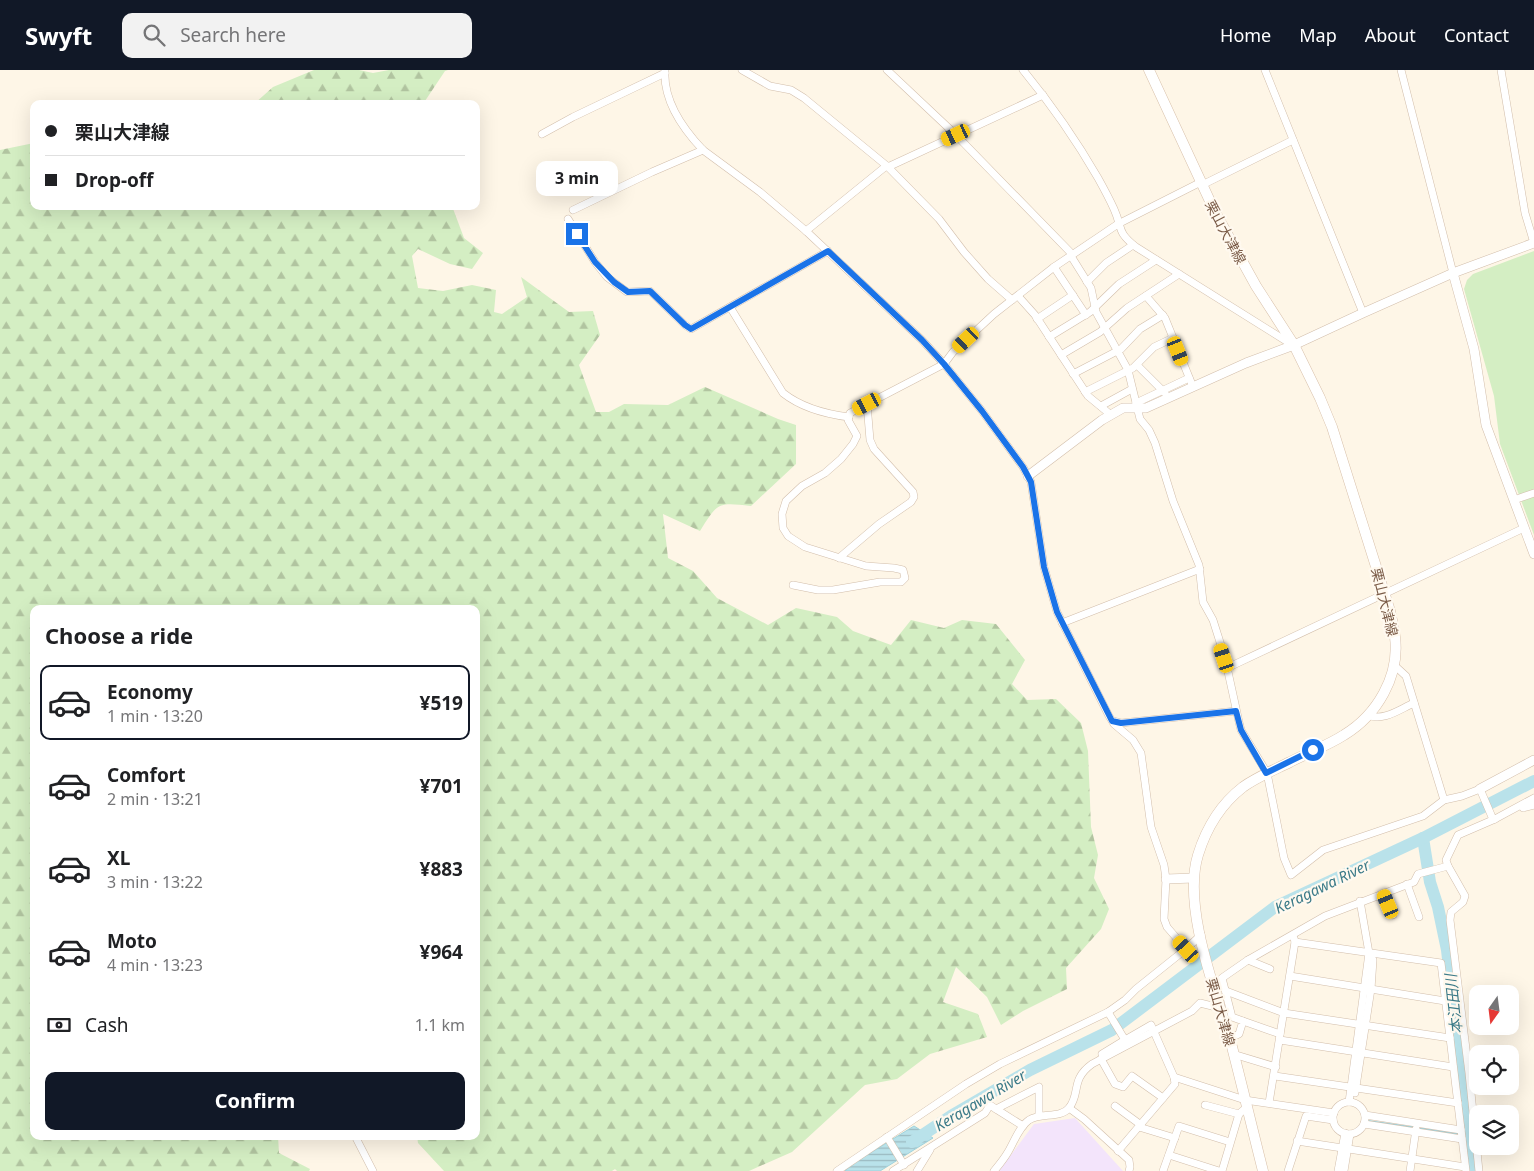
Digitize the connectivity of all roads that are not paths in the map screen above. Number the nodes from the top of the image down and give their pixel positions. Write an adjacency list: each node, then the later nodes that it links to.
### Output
1 (742, 70): 14 (street)
2 (887, 70): 11 (street)
3 (1023, 70): 9 (street)
4 (1149, 70): 15 (main road, 栗山大津線)
5 (1265, 70): 12 (street)
6 (1401, 70): 26 (street)
7 (1501, 70): 20 (street)
8 (665, 72): 10 (street); 13 (street)
9 (1043, 95): 11 (street); 18 (street)
10 (542, 134)
11 (956, 135): 14 (street); 23 (street)
12 (1293, 140): 15 (street); 34 (street)
13 (704, 150): 16 (street); 19 (street)
14 (887, 166): 19 (street); 31 (street)
15 (1202, 184): 18 (street); 41 (main road, 栗山大津線)
16 (573, 210)
17 (568, 219): 32 (street)
18 (1118, 224): 21 (street); 23 (street)
19 (806, 231): 22 (street)
20 (1534, 243): 26 (street)
21 (1133, 245): 24 (street); 28 (street)
22 (828, 251): 32 (street); 44 (street)
23 (1071, 256): 25 (street); 28 (street)
24 (1156, 260): 27 (street); 33 (street)
25 (1054, 267): 29 (street); 31 (street)
26 (1453, 273): 34 (street); 59 (street)
27 (1179, 274): 30 (street); 41 (street)
28 (1087, 282): 33 (street)
29 (1073, 295): 35 (street); 37 (street)
30 (1146, 296): 36 (street); 38 (street)
31 (1015, 298): 37 (street); 44 (street)
32 (730, 307): 56 (street)
33 (1095, 307): 35 (street); 38 (street)
34 (1363, 312): 41 (street)
35 (1086, 315): 39 (street)
36 (1163, 315): 40 (street); 42 (street)
37 (1037, 319): 39 (street)
38 (1104, 329): 42 (street); 43 (street)
39 (1049, 337): 43 (street)
40 (1173, 338): 45 (street); 48 (street)
41 (1294, 345): 48 (street); 65 (main road, 栗山大津線)
42 (1117, 351): 46 (street); 47 (street)
43 (1061, 355): 47 (street)
44 (944, 364): 52 (street); 57 (street)
45 (1137, 364): 46 (street); 51 (street)
46 (1128, 370): 49 (street); 50 (street)
47 (1073, 374): 50 (street)
48 (1191, 383): 51 (street)
49 (1132, 389): 53 (street); 54 (street)
50 (1085, 392): 53 (street)
51 (1165, 395): 54 (street)
52 (867, 404): 56 (street); 62 (street)
53 (1101, 406): 55 (street)
54 (1137, 406): 55 (street); 63 (street)
55 (1111, 415): 57 (street)
56 (849, 417): 62 (street)
57 (1028, 476): 66 (street)
58 (1534, 493): 59 (street)
59 (1514, 500): 60 (street)
60 (1524, 528): 61 (street); 65 (street)
61 (1534, 554)
62 (839, 558): 64 (street)
63 (1200, 569): 66 (street); 68 (street)
64 (793, 585)
65 (1385, 594): 67 (main road, 栗山大津線); 68 (street)
66 (1062, 623): 72 (street)
67 (1394, 664): 69 (street); 71 (main road, 栗山大津線)
68 (1227, 668): 70 (street)
69 (1414, 703): 71 (street); 77 (street)
70 (1236, 711): 72 (street); 74 (street)
71 (1368, 715): 74 (main road, 栗山大津線)
72 (1112, 721): 83 (street)
73 (1534, 760): 75 (street)
74 (1266, 773): 77 (street); 82 (main road, 栗山大津線)
75 (1481, 791): 77 (street); 80 (street)
76 (1534, 798): 78 (street)
77 (1444, 800)
78 (1522, 805): 79 (street); 80 (street)
79 (1534, 805)
80 (1493, 818): 81 (street)
81 (1445, 867): 84 (street); 162 (street)
82 (1194, 878): 83 (street); 90 (main road, 栗山大津線)
83 (1166, 879): 92 (street)
84 (1407, 884): 85 (street); 88 (street)
85 (1384, 893): 86 (street); 87 (street)
86 (1360, 901): 89 (street); 93 (street)
87 (1393, 915)
88 (1419, 917)
89 (1293, 933): 91 (street); 94 (street)
90 (1202, 938): 92 (street); 100 (main road, 栗山大津線)
91 (1295, 942): 93 (street); 96 (street)
92 (1186, 949): 102 (street)
93 (1369, 952): 97 (street); 99 (street)
94 (1248, 960): 95 (street); 98 (street)
95 (1270, 969)
96 (1290, 976): 97 (street); 101 (street)
97 (1368, 988): 99 (street); 104 (street)
98 (1226, 991): 101 (street); 103 (street)
99 (1445, 1001): 109 (street)
100 (1220, 1008): 105 (street); 108 (main road, 栗山大津線)
101 (1284, 1013): 104 (street); 106 (street)
102 (1110, 1015): 107 (street); 140 (street)
103 (1243, 1021): 106 (street); 108 (street)
104 (1363, 1025): 109 (street); 110 (street)
105 (1155, 1032): 107 (street); 112 (street); 117 (street)
106 (1280, 1037): 110 (street); 115 (street)
107 (1124, 1038): 113 (street)
108 (1229, 1038): 111 (main road, 栗山大津線)
109 (1450, 1038): 114 (street)
110 (1359, 1052): 114 (street); 118 (street)
111 (1234, 1054): 115 (street); 125 (main road, 栗山大津線)
112 (1101, 1059): 113 (street); 119 (street)
113 (1092, 1064): 126 (street)
114 (1453, 1067): 122 (street)
115 (1276, 1068): 116 (street)
116 (1275, 1076): 118 (street); 121 (street)
117 (1174, 1077): 119 (street); 125 (street)
118 (1354, 1088): 120 (street); 122 (street)
119 (1163, 1098): 133 (street)
120 (1352, 1102): 129 (street); 130 (street)
121 (1269, 1103): 125 (street); 129 (street)
122 (1458, 1103): 135 (street)
123 (1205, 1105): 125 (street)
124 (1115, 1106): 133 (street)
125 (1244, 1107): 142 (street); 157 (main road, 栗山大津線)
126 (1069, 1108): 128 (street); 145 (street)
127 (996, 1109): 128 (street); 132 (street); 143 (street)
128 (1038, 1116): 132 (street)
129 (1334, 1116): 136 (street); 141 (street)
130 (1365, 1116): 131 (street); 134 (street)
131 (1364, 1124): 134 (street); 136 (street)
132 (1023, 1126): 153 (street)
133 (1140, 1126): 137 (street); 145 (street)
134 (1416, 1128): 135 (street); 138 (street); 147 (street)
135 (1461, 1130): 138 (street)
136 (1347, 1134): 144 (street)
137 (1175, 1138): 142 (street); 146 (street)
138 (1462, 1139): 149 (street)
139 (357, 1140): 150 (street)
140 (888, 1140): 148 (street); 151 (street)
141 (1297, 1141): 144 (street); 158 (street)
142 (1230, 1142): 156 (street)
143 (931, 1148): 148 (street); 152 (street)
144 (1345, 1149): 147 (street); 159 (street); 160 (street)
145 (1118, 1151): 154 (street)
146 (1169, 1155): 155 (street); 156 (street)
147 (1412, 1159): 149 (street); 161 (street)
148 (898, 1169)
149 (1466, 1169)
150 (373, 1171)
151 (837, 1171)
152 (917, 1171)
153 (994, 1171)
154 (1129, 1171)
155 (1163, 1171)
156 (1220, 1171)
157 (1263, 1171)
158 (1288, 1171)
159 (1338, 1171)
160 (1344, 1171)
161 (1410, 1171)
162 (1479, 1171)

